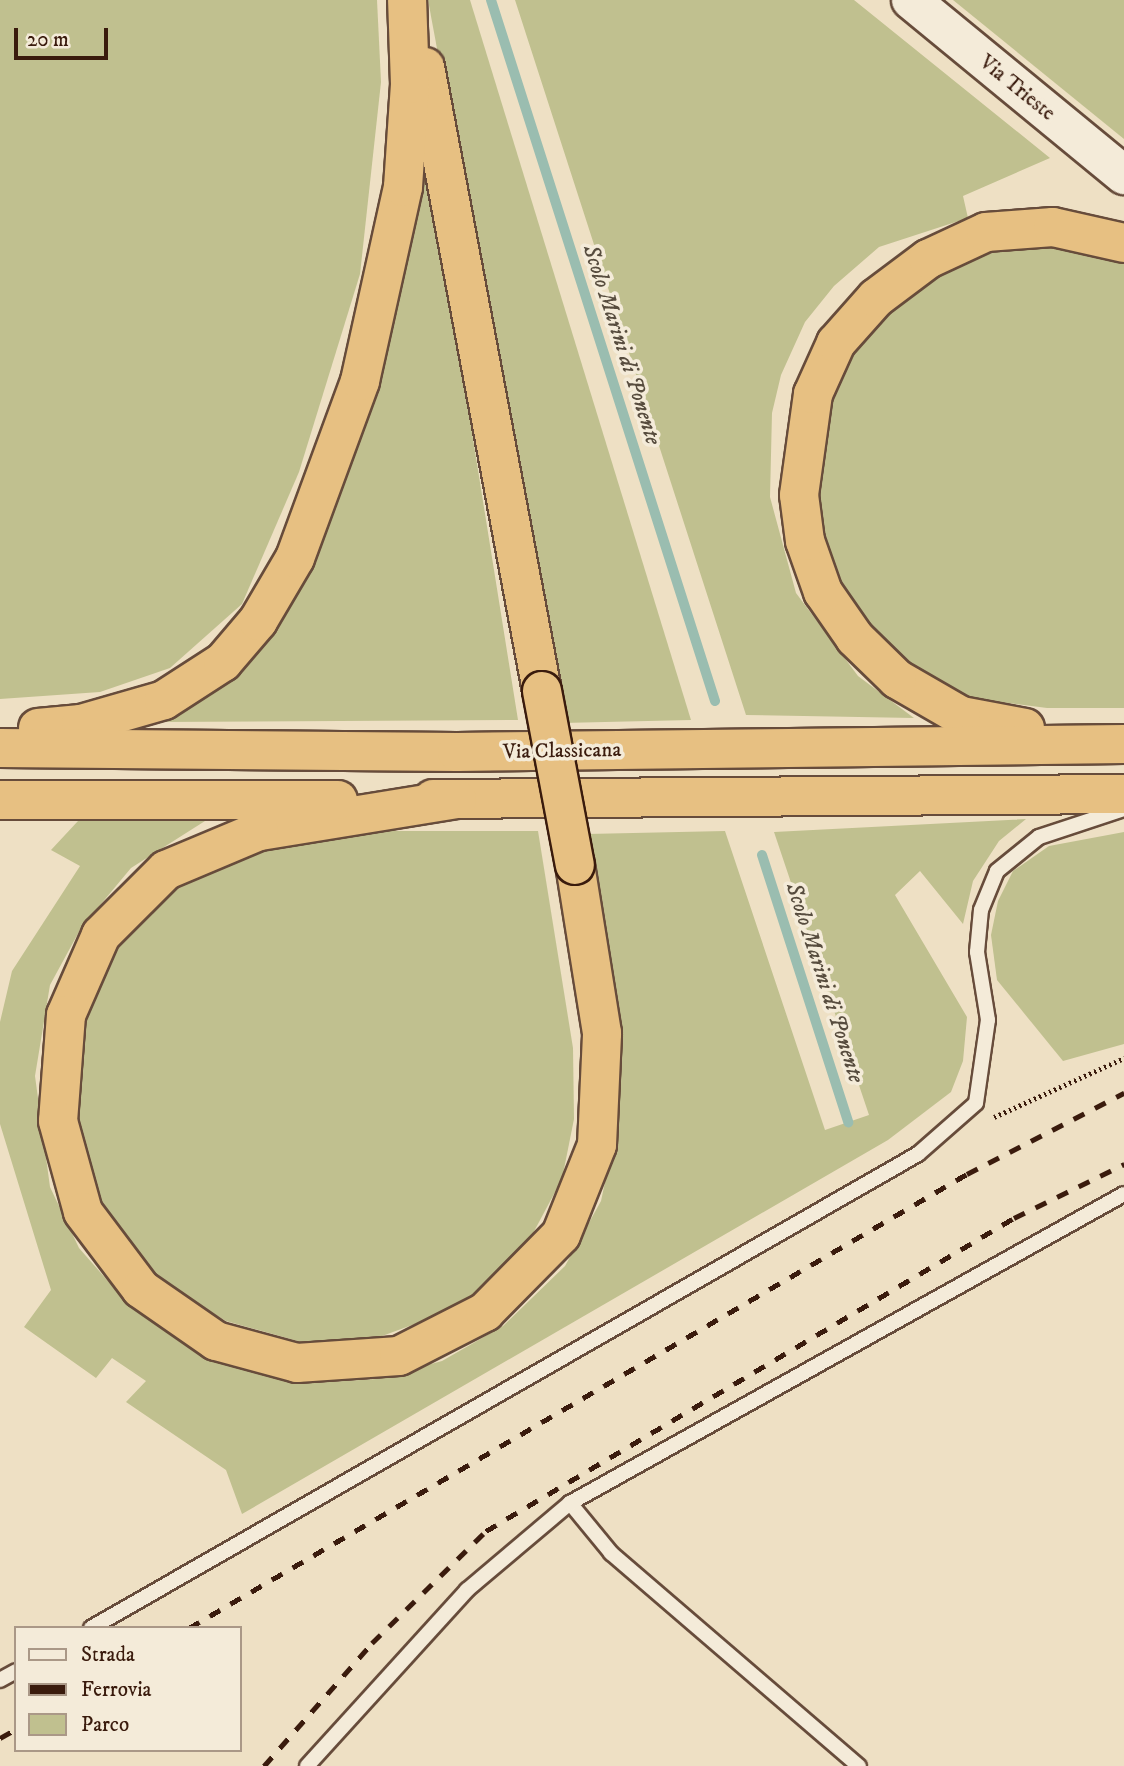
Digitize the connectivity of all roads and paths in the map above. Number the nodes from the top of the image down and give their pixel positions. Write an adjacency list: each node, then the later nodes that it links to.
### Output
1 (407, 0): 6 (highway)
2 (413, 0): 10 (highway, bridge)
3 (911, 0): 4 (main road, Via Trieste)
4 (1124, 175)
5 (1124, 243): 7 (highway)
6 (0, 731)
7 (1117, 744): 8 (highway, Via Classicana)
8 (0, 748)
9 (1124, 794): 10 (highway)
10 (457, 799): 11 (highway)
11 (0, 800)
12 (1124, 809): 17 (lane)
13 (1124, 1058): 14 (path)
14 (980, 1124)
15 (1124, 1194): 16 (lane)
16 (570, 1503): 18 (lane); 19 (lane)
17 (95, 1626)
18 (307, 1766)
19 (859, 1766)

